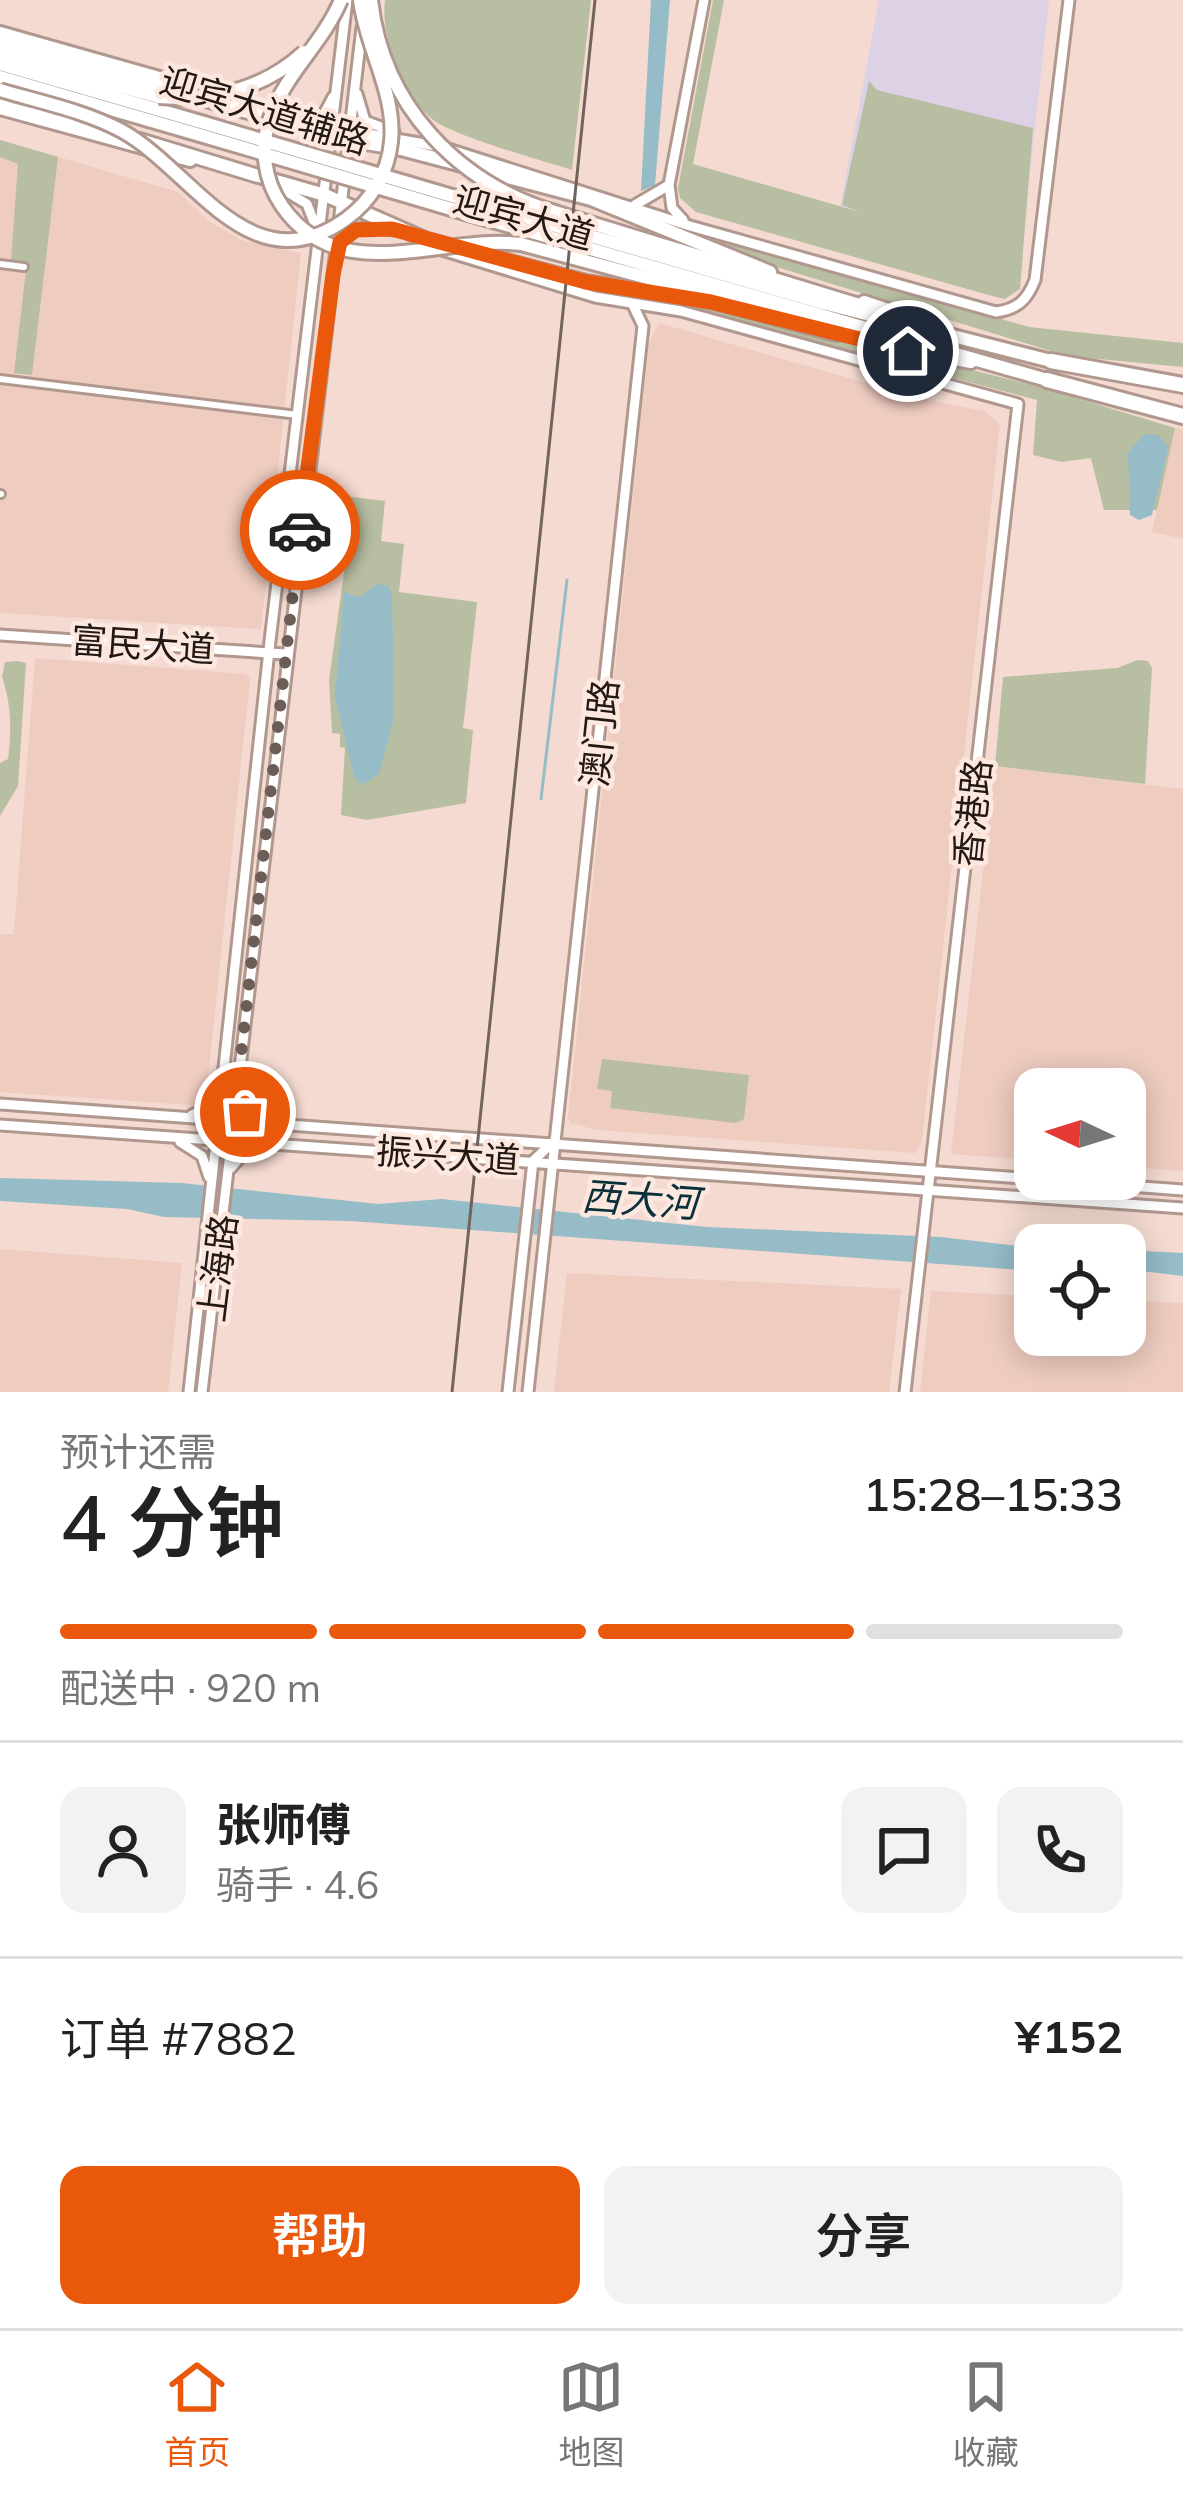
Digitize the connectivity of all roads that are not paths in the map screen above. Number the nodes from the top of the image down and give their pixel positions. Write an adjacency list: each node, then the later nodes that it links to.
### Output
1 (341, 0): 5 (main road, 上海路); 7 (main road, bridge); 35 (main road, bridge)
2 (704, 0): 18 (main road)
3 (1069, 0): 23 (main road)
4 (365, 2): 10 (main road, bridge); 15 (main road, 上海路); 16 (main road); 32 (main road, bridge)
5 (346, 20): 12 (main road); 14 (main road, 上海路)
6 (0, 38): 12 (main road, 迎宾大道辅路)
7 (0, 53)
8 (0, 64): 13 (main road, 迎宾大道)
9 (0, 77): 13 (main road, 迎宾大道)
10 (0, 90)
11 (0, 104): 17 (main road, 迎宾大道辅路)
12 (280, 121): 14 (main road, 迎宾大道辅路)
13 (202, 129): 22 (main road, 迎宾大道, bridge)
14 (332, 132): 15 (main road, 迎宾大道辅路); 19 (main road, 上海路)
15 (347, 135): 16 (main road); 20 (main road, 上海路); 33 (main road, 迎宾大道辅路)
16 (491, 161): 21 (main road)
17 (258, 176): 19 (main road, 迎宾大道辅路); 29 (main road)
18 (669, 185): 21 (main road); 23 (main road)
19 (326, 195): 20 (main road, 迎宾大道辅路); 29 (main road, 上海路)
20 (338, 205): 24 (main road, 迎宾大道辅路); 30 (main road, 上海路)
21 (635, 205): 23 (main road)
22 (467, 207): 32 (main road, 迎宾大道); 35 (main road, 迎宾大道)
23 (690, 226)
24 (392, 229): 27 (main road); 30 (main road); 35 (main road, 迎宾大道辅路)
25 (0, 264): 26 (street)
26 (24, 267)
27 (632, 303): 28 (main road); 31 (main road)
28 (659, 308): 31 (main road); 67 (main road, 香港路)
29 (310, 318): 39 (main road, 上海路)
30 (325, 320): 41 (main road, 上海路)
31 (644, 326): 62 (main road, 澳门路)
32 (931, 333): 33 (main road, 迎宾大道)
33 (1005, 351): 34 (main road, 迎宾大道)
34 (1051, 361): 38 (highway)
35 (998, 366): 37 (main road, 迎宾大道)
36 (0, 379): 39 (street)
37 (1047, 380): 40 (highway)
38 (1183, 385)
39 (298, 415): 42 (main road, 上海路)
40 (1183, 416)
41 (294, 581): 42 (main road); 45 (main road, 上海路)
42 (277, 582): 44 (main road, 上海路)
43 (0, 635): 44 (main road, 富民大道)
44 (268, 652): 45 (main road, 富民大道); 46 (main road, 上海路)
45 (285, 654): 47 (main road, 上海路)
46 (260, 734): 47 (main road); 48 (main road, 上海路)
47 (276, 734): 49 (main road, 上海路)
48 (223, 1074): 50 (main road, 上海路); 53 (main road)
49 (237, 1091): 50 (main road); 55 (main road, 上海路); 56 (main road)
50 (221, 1094): 54 (main road, 上海路)
51 (0, 1104): 52 (main road, 振兴大道)
52 (174, 1116): 53 (main road, 振兴大道); 59 (main road)
53 (187, 1117): 54 (main road, 振兴大道)
54 (218, 1119): 55 (main road, 振兴大道); 60 (main road, 上海路)
55 (233, 1120): 56 (main road, 振兴大道); 61 (main road, 上海路)
56 (262, 1122): 62 (main road, 振兴大道); 63 (main road)
57 (0, 1126): 58 (main road, 振兴大道)
58 (151, 1136): 59 (main road, 振兴大道); 70 (main road)
59 (177, 1137): 60 (main road, 振兴大道)
60 (216, 1140): 61 (main road, 振兴大道); 66 (main road, 上海路)
61 (231, 1141): 63 (main road, 振兴大道); 69 (main road, 上海路)
62 (554, 1141): 64 (main road); 65 (main road, 澳门路); 67 (main road, 振兴大道)
63 (266, 1143): 64 (main road, 振兴大道); 69 (main road)
64 (533, 1161): 65 (main road, 振兴大道); 77 (main road)
65 (553, 1162): 72 (main road, 振兴大道); 78 (main road, 澳门路)
66 (212, 1170): 69 (main road); 70 (main road, 上海路)
67 (931, 1171): 68 (main road, 振兴大道); 72 (main road, 香港路)
68 (1014, 1177)
69 (227, 1180): 76 (main road, 上海路)
70 (211, 1186): 75 (main road, 上海路)
71 (1146, 1187): 73 (main road, 振兴大道)
72 (928, 1189): 74 (main road, 振兴大道); 79 (main road, 香港路)
73 (1183, 1190)
74 (1183, 1208)
75 (189, 1392)
76 (202, 1392)
77 (508, 1392)
78 (528, 1392)
79 (905, 1392)

